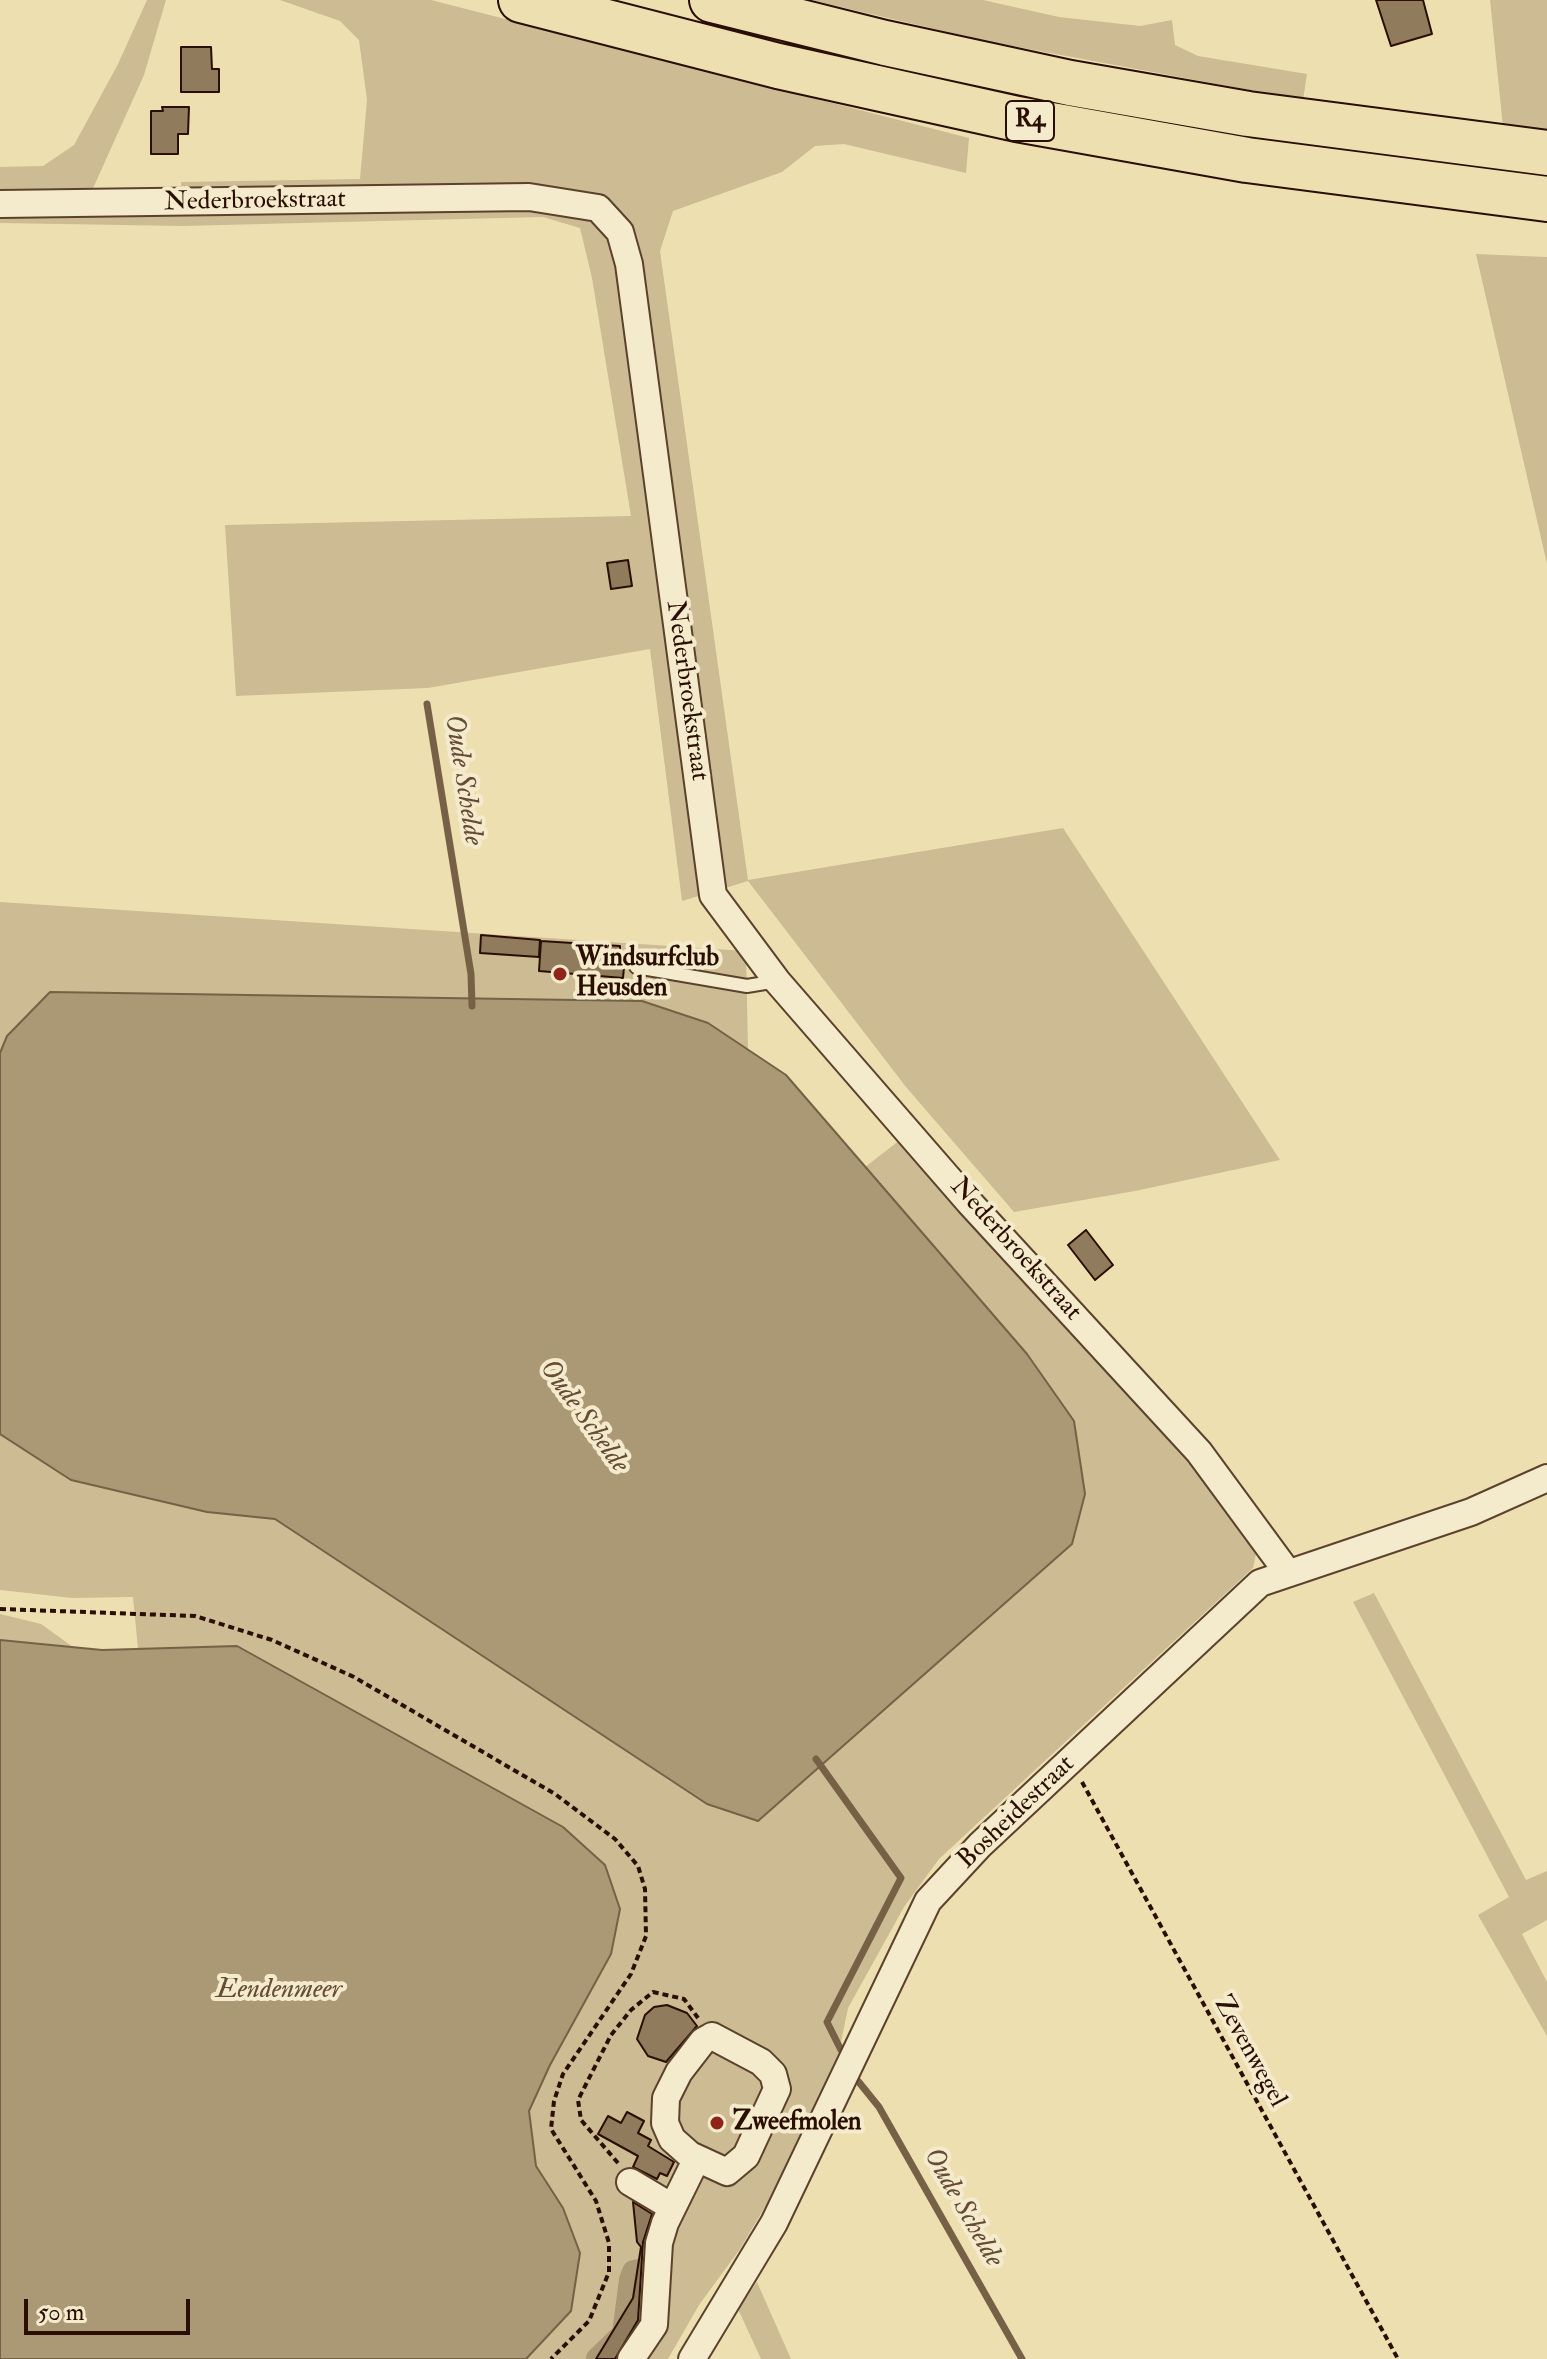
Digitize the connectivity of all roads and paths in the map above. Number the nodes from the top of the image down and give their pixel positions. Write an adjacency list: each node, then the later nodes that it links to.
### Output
1 (521, 0): 4 (highway, R4)
2 (712, 0): 3 (highway, R4)
3 (1547, 153)
4 (1547, 199)
5 (0, 204): 7 (street, Nederbroekstraat)
6 (636, 967): 7 (lane)
7 (777, 981): 9 (street, Nederbroekstraat)
8 (1547, 1478): 9 (street, Bosheidestraat)
9 (1288, 1573): 11 (street, Bosheidestraat)
10 (0, 1609): 16 (path)
11 (1070, 1761): 18 (street, Bosheidestraat); 19 (path, Zevenwegel)
12 (712, 2036): 13 (street); 13 (street); 14 (path)
13 (696, 2160): 15 (street)
14 (627, 2175): 15 (street)
15 (672, 2207): 17 (street)
16 (551, 2359)
17 (631, 2359)
18 (692, 2359)
19 (1398, 2359)

